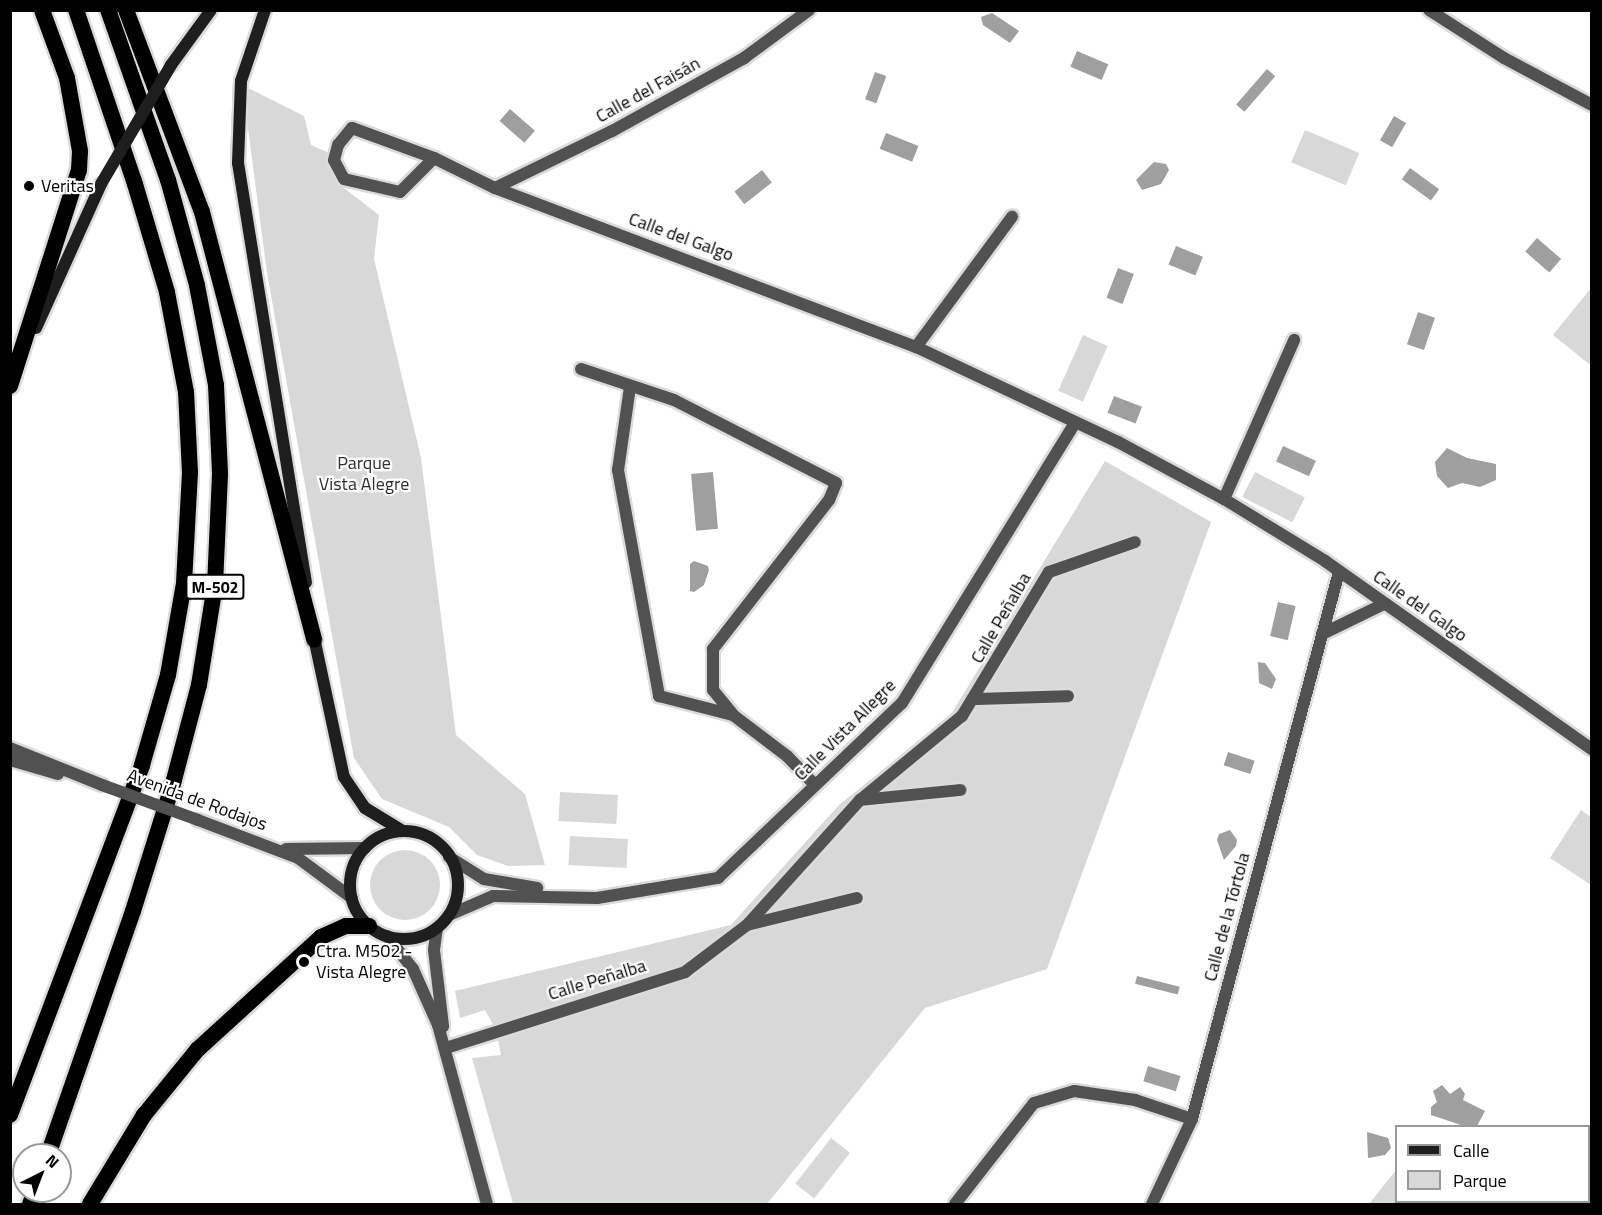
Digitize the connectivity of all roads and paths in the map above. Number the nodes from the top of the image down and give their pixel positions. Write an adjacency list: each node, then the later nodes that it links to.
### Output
1 (42, 10): 17 (highway)
2 (76, 10): 48 (highway, M-502)
3 (108, 10): 50 (highway, M-502)
4 (126, 10): 24 (highway)
5 (211, 10): 17 (main road, bridge)
6 (265, 10): 24 (main road)
7 (809, 10): 11 (street, Calle del Faisán)
8 (1429, 10): 9 (street)
9 (1592, 105)
10 (434, 158): 10 (street, Calle del Galgo); 11 (street, Calle del Galgo)
11 (495, 188): 14 (street, Calle del Galgo)
12 (1012, 217): 14 (street)
13 (1294, 340): 19 (street)
14 (916, 347): 18 (street, Calle del Galgo)
15 (581, 369): 16 (street)
16 (630, 387): 27 (street); 27 (street)
17 (10, 388)
18 (1075, 423): 19 (street, Calle del Galgo); 32 (street, Calle Vista Allegre)
19 (1224, 499): 21 (street, Calle del Galgo)
20 (1135, 542): 26 (street, Calle Peñalba)
21 (1339, 572): 22 (street, Calle del Galgo); 23 (street, Calle de la Tórtola)
22 (1384, 603): 23 (street); 29 (street, Calle del Galgo)
23 (1322, 634): 49 (street, Calle de la Tórtola)
24 (314, 640): 35 (main road)
25 (1068, 696): 26 (street)
26 (975, 699): 34 (street, Calle Peñalba)
27 (733, 715): 32 (street)
28 (10, 748): 31 (street, Avenida de Rodajos)
29 (1592, 749)
30 (10, 760): 31 (street, Avenida de Rodajos)
31 (102, 785): 37 (street, Avenida de Rodajos, bridge)
32 (815, 785): 40 (street, Calle Vista Allegre)
33 (961, 790): 34 (street)
34 (860, 800): 43 (street, Calle Peñalba)
35 (403, 831): 36 (main road); 38 (main road)
36 (365, 848): 37 (street, Avenida de Rodajos); 39 (main road)
37 (280, 849): 39 (street, Avenida de Rodajos)
38 (449, 857): 40 (street, Calle Vista Allegre); 42 (main road)
39 (352, 898): 44 (main road)
40 (597, 898): 42 (street, Calle Vista Allegre)
41 (857, 898): 43 (street, Calle Peñalba)
42 (449, 915): 45 (main road)
43 (747, 925): 47 (street, Calle Peñalba)
44 (369, 926): 46 (main road); 51 (highway)
45 (436, 928): 46 (main road); 47 (street)
46 (387, 936): 47 (street)
47 (446, 1048): 52 (street)
48 (10, 1114)
49 (1192, 1119): 53 (street); 54 (street, Calle de la Tórtola)
50 (52, 1143)
51 (90, 1204)
52 (488, 1204)
53 (955, 1204)
54 (1152, 1204)

